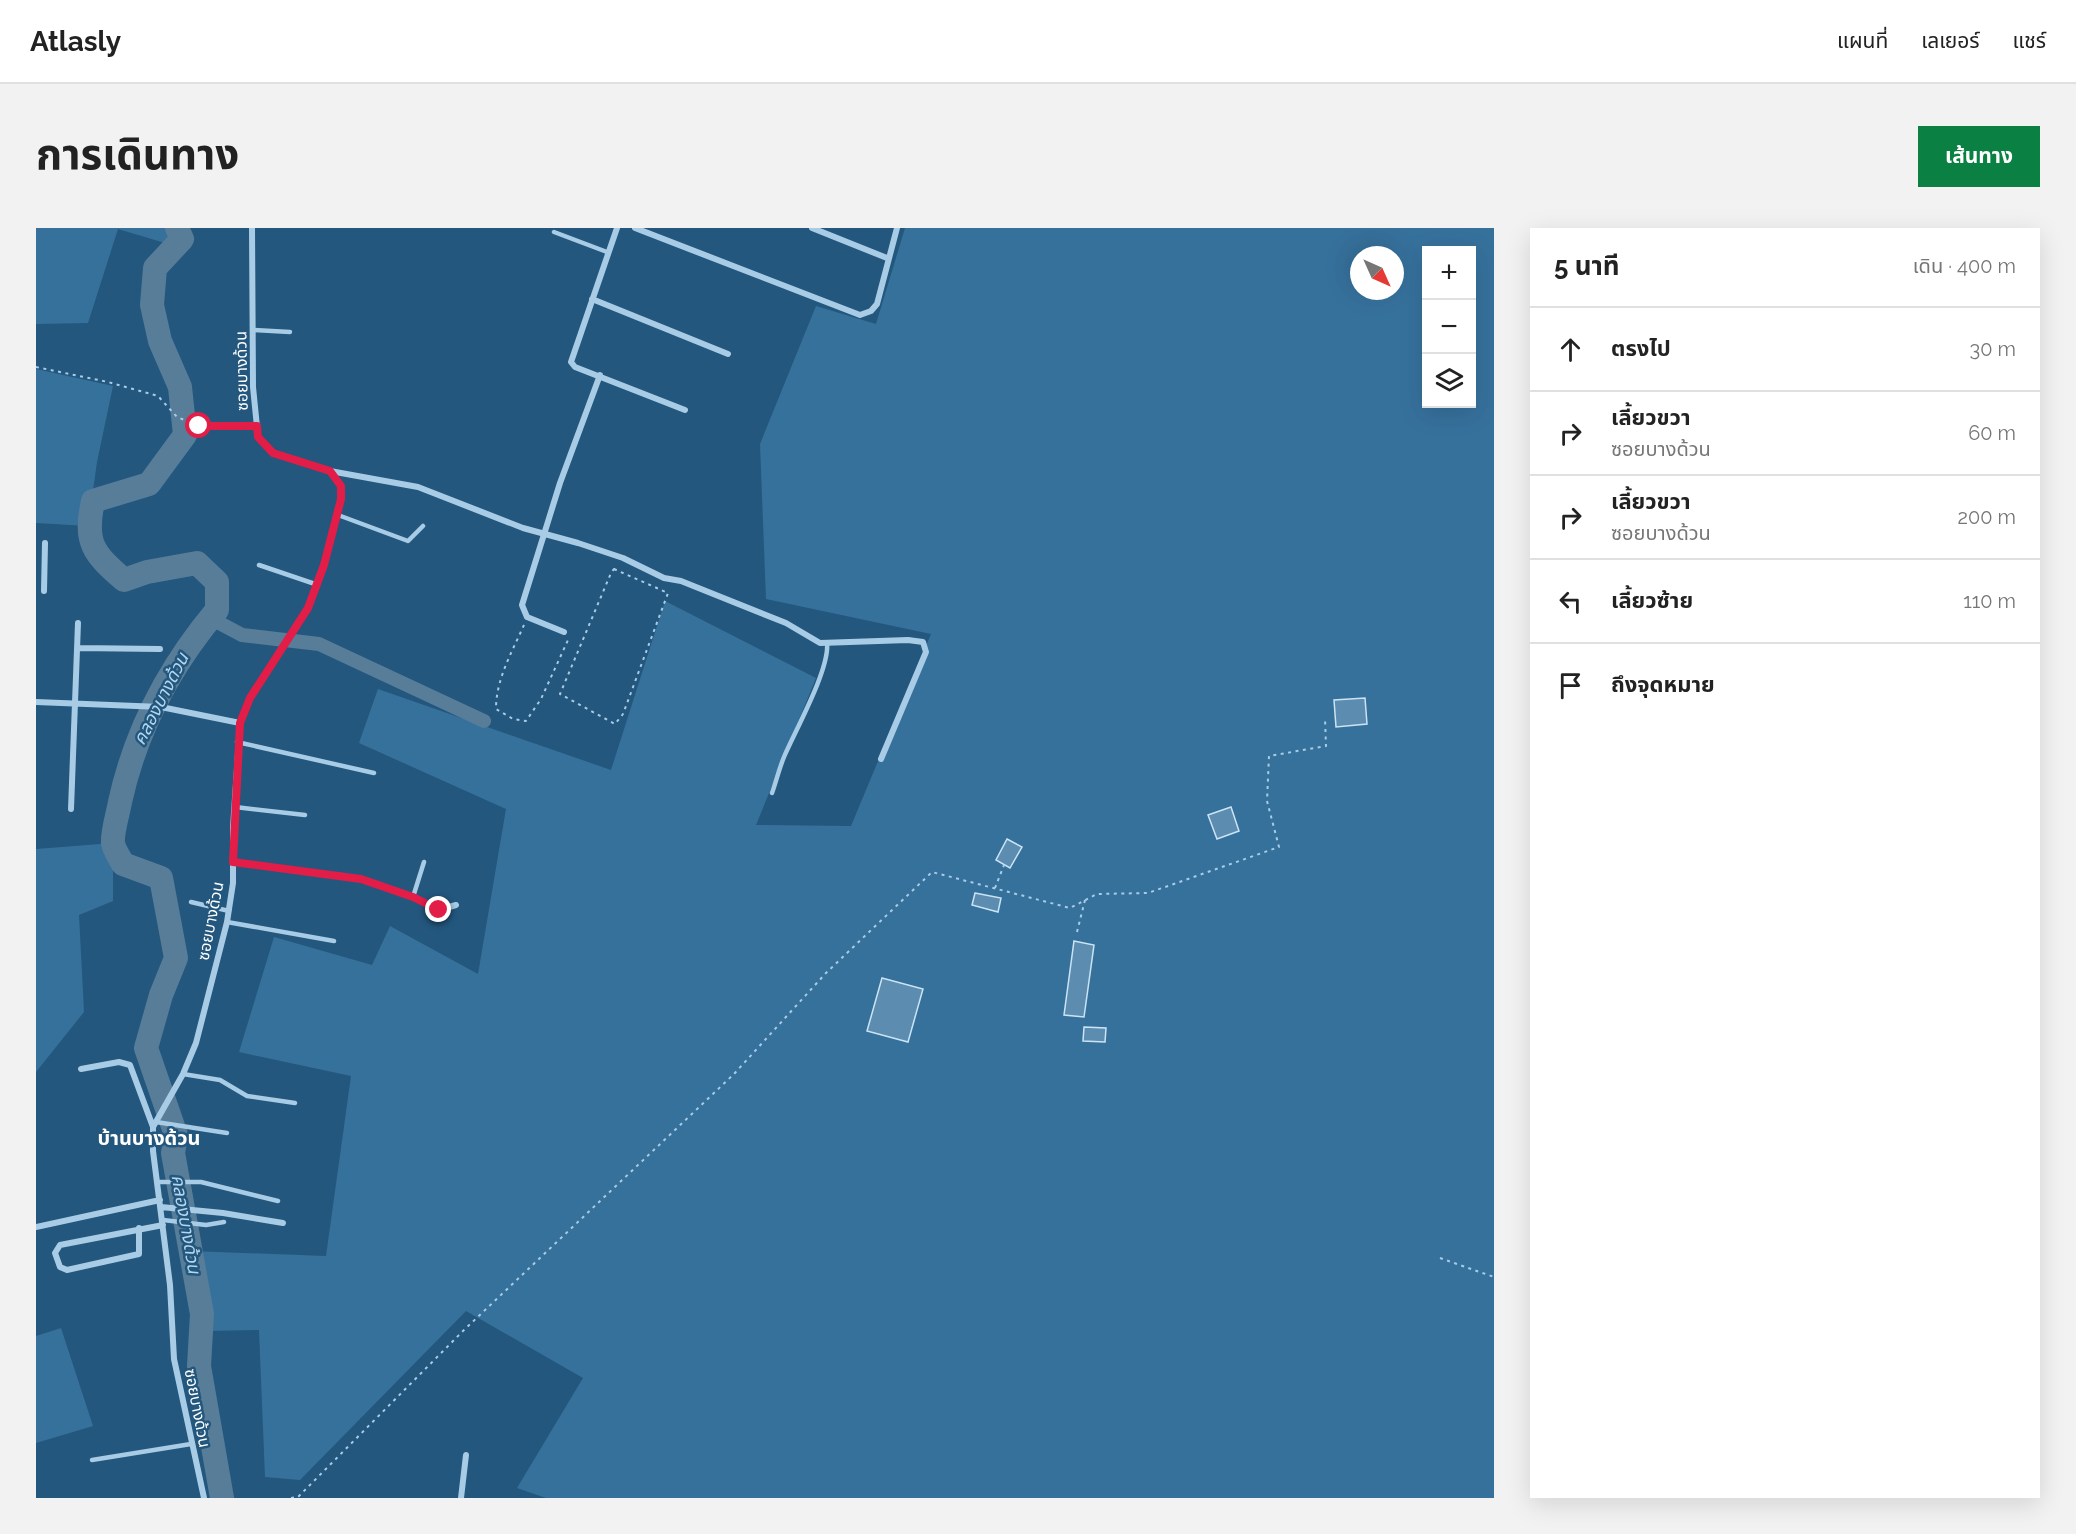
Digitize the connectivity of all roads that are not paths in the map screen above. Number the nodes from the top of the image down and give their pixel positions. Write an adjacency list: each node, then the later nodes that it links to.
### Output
1 (252, 228): 10 (street, ซอยบางด้วน)
2 (617, 228): 7 (street)
3 (635, 228): 8 (street)
4 (812, 228): 8 (street)
5 (897, 228): 8 (street)
6 (554, 232): 7 (lane)
7 (607, 252): 9 (street)
8 (887, 258)
9 (592, 299): 12 (street); 13 (street)
10 (254, 330): 11 (lane); 15 (street, ซอยบางด้วน)
11 (290, 332)
12 (728, 354)
13 (600, 375): 14 (street); 18 (street)
14 (685, 410)
15 (330, 471): 16 (street, ซอยบางด้วน); 18 (street)
16 (338, 515): 17 (lane); 23 (street, ซอยบางด้วน)
17 (423, 526)
18 (546, 533): 26 (street); 27 (street)
19 (45, 543): 22 (street)
20 (259, 564): 23 (lane)
21 (36, 574): 22 (street)
22 (44, 574): 24 (street)
23 (318, 585): 32 (street, ซอยบางด้วน)
24 (44, 591)
25 (78, 623): 28 (street)
26 (564, 632)
27 (827, 644): 34 (street); 36 (lane)
28 (78, 648): 29 (street); 31 (street)
29 (160, 649)
30 (36, 702): 31 (street)
31 (75, 703): 32 (street); 38 (street)
32 (240, 723): 33 (street, ซอยบางด้วน)
33 (237, 742): 35 (lane); 37 (street, ซอยบางด้วน)
34 (880, 759)
35 (374, 773)
36 (772, 793)
37 (235, 807): 39 (lane); 40 (street, ซอยบางด้วน)
38 (71, 809)
39 (305, 815)
40 (233, 862): 42 (street); 45 (street, ซอยบางด้วน)
41 (424, 862): 42 (lane)
42 (413, 897): 44 (street)
43 (191, 902): 45 (lane)
44 (456, 905)
45 (229, 911): 46 (street, ซอยบางด้วน)
46 (227, 922): 47 (lane); 49 (street, ซอยบางด้วน)
47 (334, 941)
48 (81, 1069): 51 (street)
49 (183, 1074): 50 (lane); 51 (street, ซอยบางด้วน)
50 (295, 1102)
51 (156, 1121): 52 (lane); 53 (street, ซอยบางด้วน)
52 (227, 1133)
53 (158, 1182): 54 (lane); 55 (street, ซอยบางด้วน)
54 (278, 1201)
55 (160, 1204): 57 (street, ซอยบางด้วน); 58 (street); 59 (street)
56 (224, 1222): 57 (lane)
57 (163, 1223): 60 (street); 61 (street, ซอยบางด้วน)
58 (283, 1223)
59 (36, 1227)
60 (139, 1228): 60 (street)
61 (191, 1444): 63 (lane); 64 (street, ซอยบางด้วน)
62 (466, 1455): 65 (street)
63 (92, 1460)
64 (204, 1498)
65 (461, 1498)

